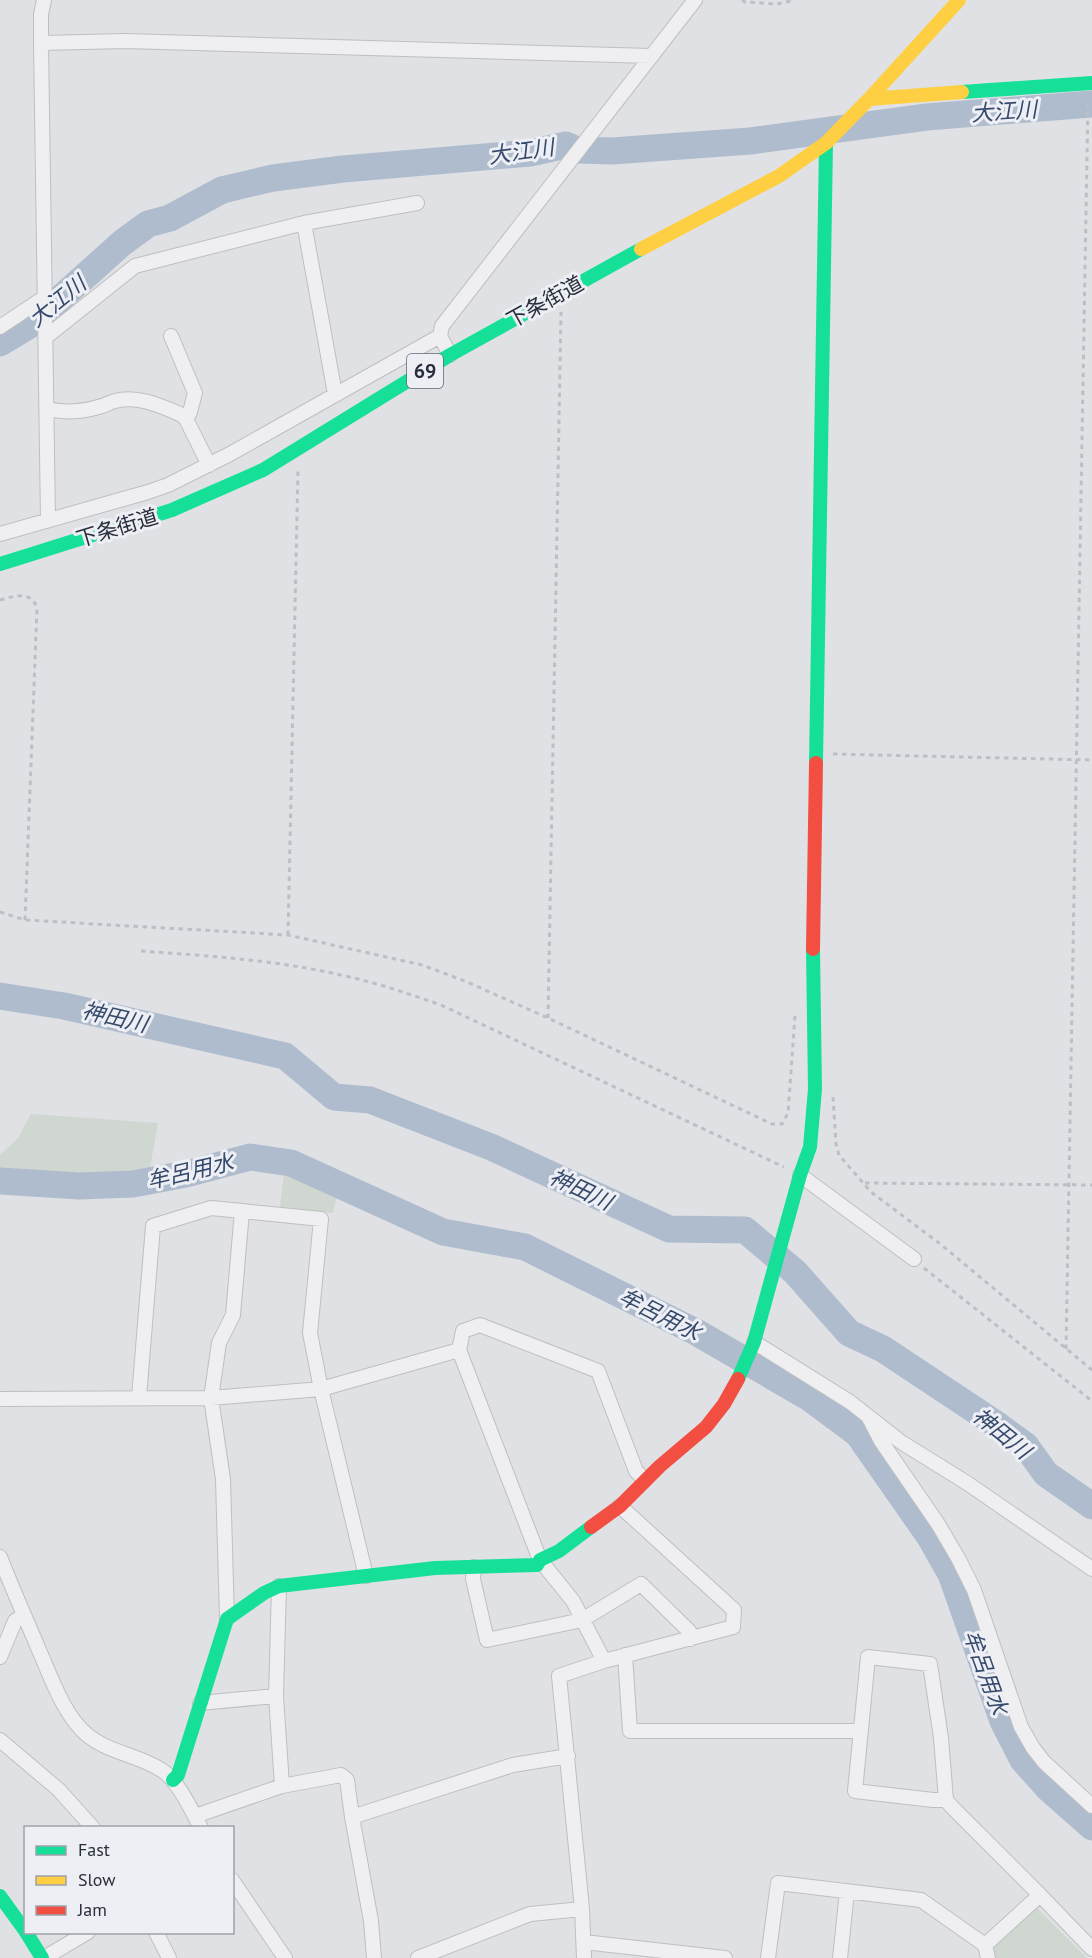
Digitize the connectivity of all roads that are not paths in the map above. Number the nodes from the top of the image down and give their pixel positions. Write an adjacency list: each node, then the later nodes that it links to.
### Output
1 (44, 0): 4 (street)
2 (695, 0): 5 (street)
3 (958, 0): 7 (street, 下条街道)
4 (40, 43): 5 (street); 11 (street)
5 (651, 56): 14 (street)
6 (1090, 83): 7 (street)
7 (869, 99): 8 (street, 下条街道 / 69)
8 (829, 140): 16 (street, 下条街道 / 69); 25 (street)
9 (417, 203): 10 (street)
10 (304, 223): 15 (street); 17 (street)
11 (45, 297): 12 (street); 15 (street)
12 (0, 327)
13 (171, 336): 20 (street)
14 (440, 336): 16 (street); 17 (street)
15 (46, 337): 18 (street)
16 (450, 355): 19 (street, 下条街道 / 69)
17 (341, 390): 19 (street); 21 (street)
18 (47, 409): 20 (street); 22 (street)
19 (361, 411): 24 (street, 下条街道 / 69)
20 (186, 419): 21 (street)
21 (209, 465): 22 (street)
22 (48, 520): 23 (street)
23 (0, 534)
24 (0, 564)
25 (799, 1178): 27 (street); 28 (street)
26 (242, 1211): 30 (street); 31 (street); 32 (street)
27 (914, 1260)
28 (753, 1345): 34 (street); 35 (street)
29 (459, 1350): 30 (street); 35 (street); 38 (street)
30 (321, 1389): 32 (street); 41 (street)
31 (139, 1397): 32 (street); 33 (street)
32 (212, 1398): 44 (street)
33 (0, 1400)
34 (868, 1416): 40 (street); 58 (street)
35 (645, 1480): 36 (street)
36 (620, 1506): 38 (street); 46 (street)
37 (0, 1557): 43 (street)
38 (540, 1560): 39 (street); 45 (street)
39 (474, 1567): 41 (street); 45 (street)
40 (1092, 1569)
41 (366, 1576): 42 (street)
42 (279, 1586): 44 (street); 50 (street)
43 (24, 1615): 48 (street); 55 (street)
44 (228, 1620): 51 (street)
45 (582, 1620): 46 (street); 49 (street)
46 (691, 1639): 47 (street)
47 (625, 1655): 49 (street); 52 (street)
48 (0, 1657)
49 (604, 1661): 54 (street)
50 (276, 1696): 51 (street); 56 (street)
51 (200, 1703): 55 (street)
52 (860, 1731): 57 (street); 57 (street)
53 (0, 1740): 61 (street)
54 (568, 1756): 59 (street); 66 (street)
55 (173, 1780): 60 (street)
56 (282, 1786): 59 (street); 60 (street)
57 (946, 1800): 64 (street)
58 (1092, 1806)
59 (352, 1817): 77 (street)
60 (198, 1822)
61 (92, 1826)
62 (234, 1883): 76 (street)
63 (847, 1892): 73 (street); 81 (street); 82 (street)
64 (1040, 1895): 72 (street); 73 (street)
65 (0, 1896): 67 (street)
66 (582, 1909): 71 (street); 78 (street)
67 (24, 1929)
68 (27, 1934): 74 (street)
69 (85, 1934): 74 (street)
70 (157, 1934): 75 (street)
71 (584, 1942): 79 (street); 80 (street)
72 (1092, 1949)
73 (986, 1952)
74 (43, 1958)
75 (169, 1958)
76 (285, 1958)
77 (374, 1958)
78 (418, 1958)
79 (585, 1958)
80 (725, 1958)
81 (768, 1958)
82 (840, 1958)

